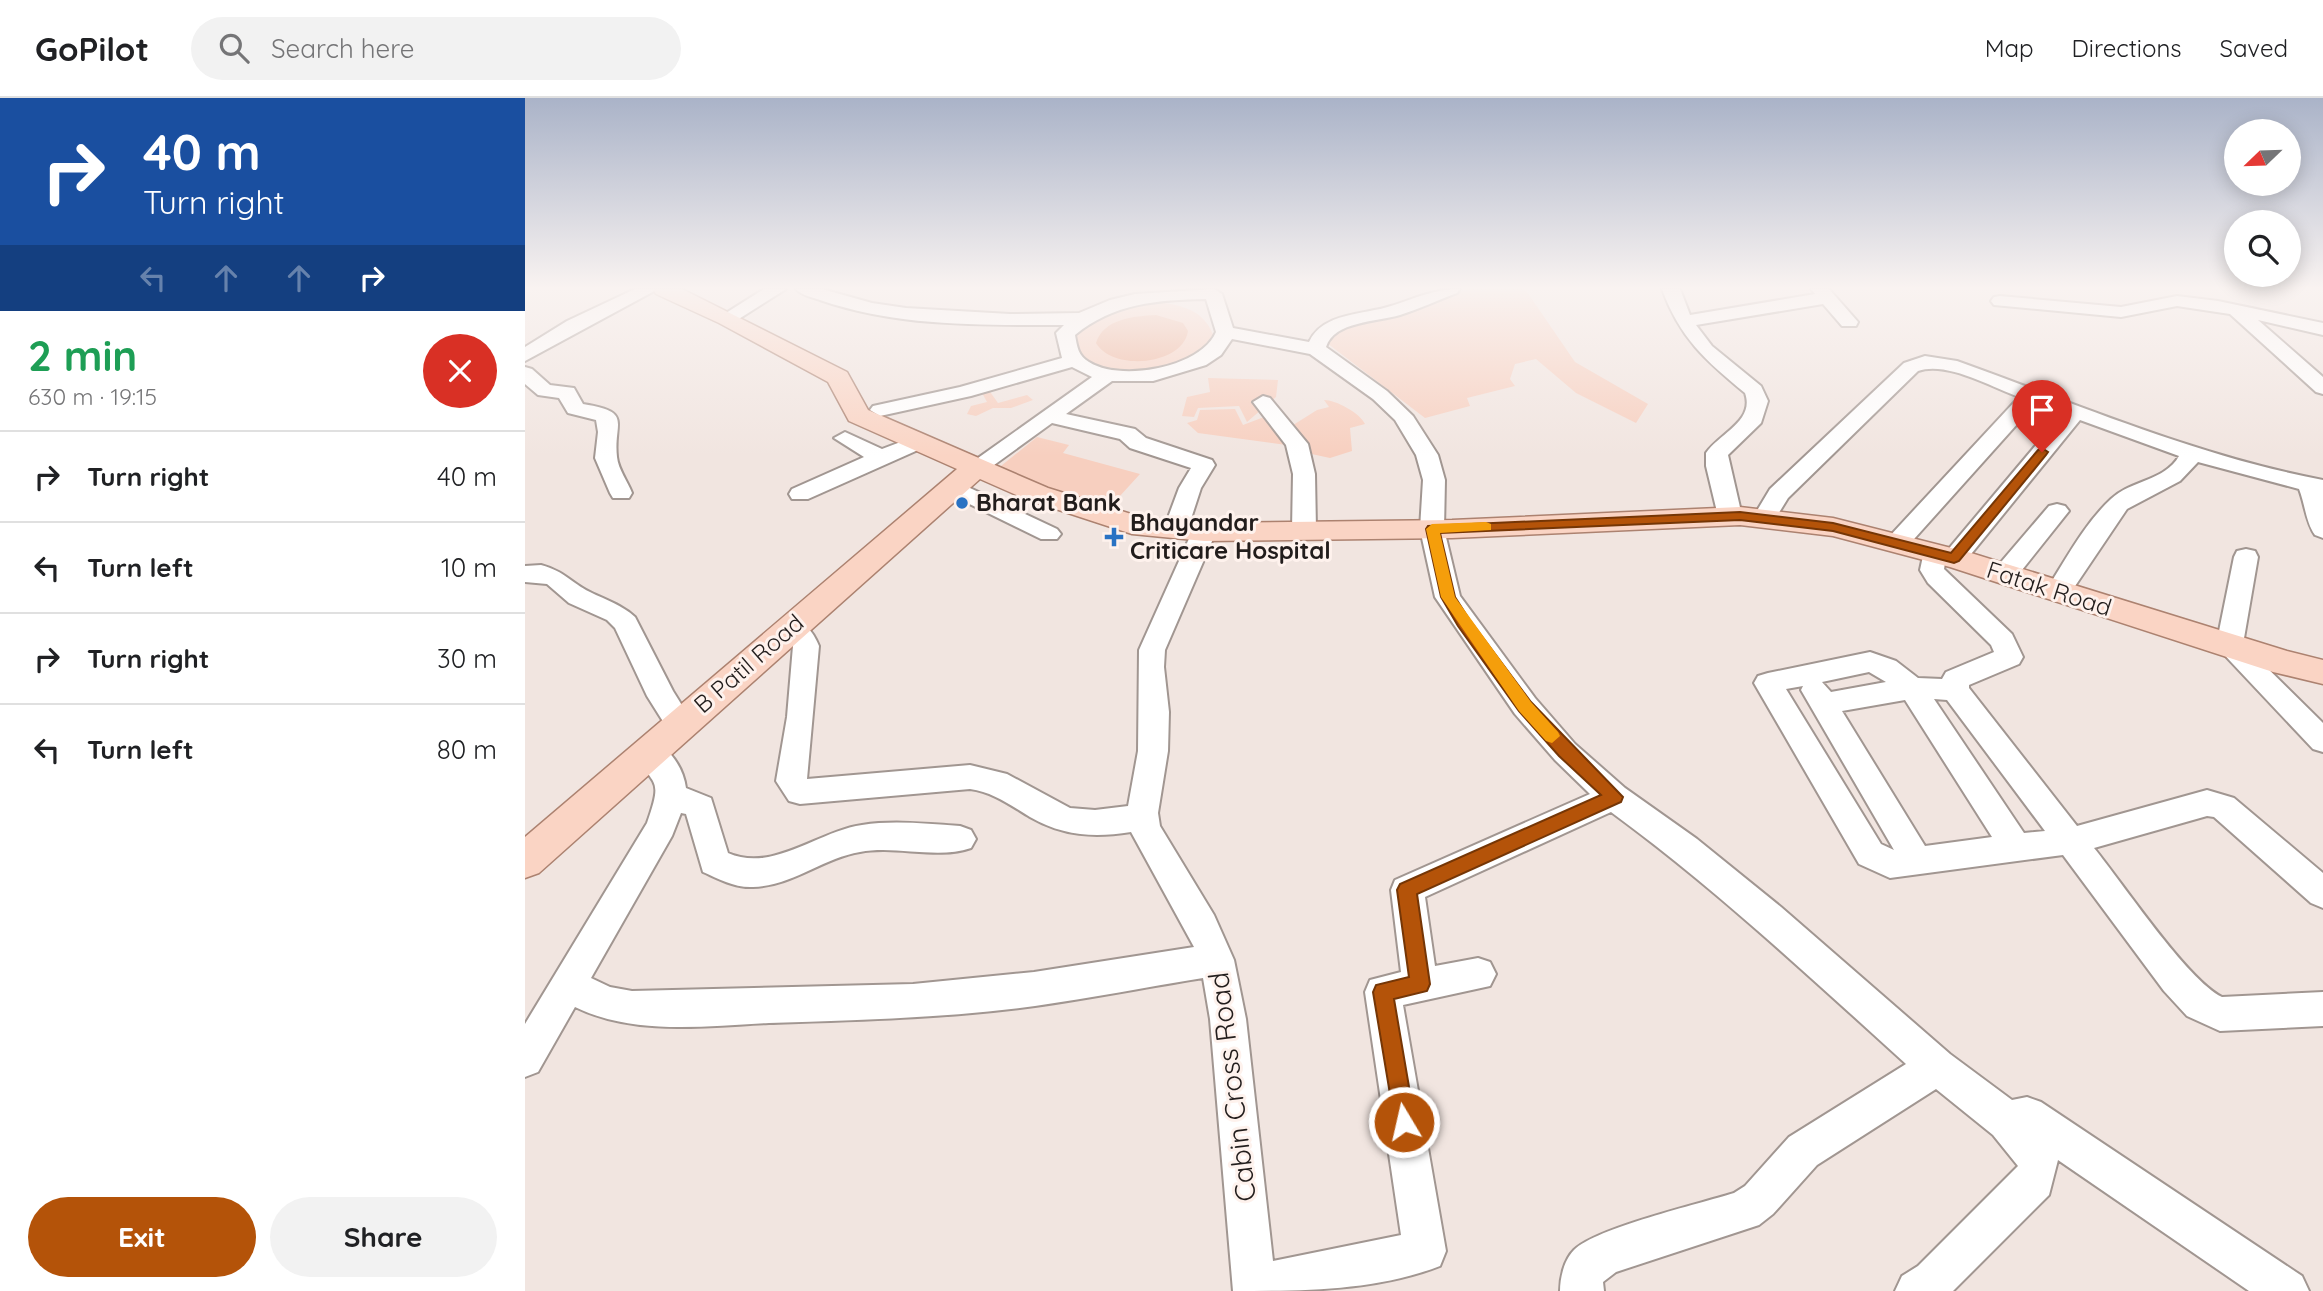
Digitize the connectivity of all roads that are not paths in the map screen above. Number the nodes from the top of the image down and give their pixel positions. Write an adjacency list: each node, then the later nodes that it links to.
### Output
1 (542, 345): 10 (street)
2 (777, 345): 21 (main road, Fatak Road)
3 (1064, 345): 11 (street)
4 (1218, 345): 13 (street)
5 (1293, 345): 9 (street)
6 (1317, 345): 9 (street)
7 (1701, 345): 29 (street)
8 (2274, 345): 14 (street)
9 (1316, 349): 31 (street)
10 (525, 355)
11 (1072, 361): 13 (street); 17 (street)
12 (525, 373): 26 (street)
13 (1108, 375): 19 (street)
14 (2323, 388)
15 (2031, 396): 18 (street); 30 (street); 37 (street)
16 (1263, 402): 32 (street)
17 (880, 410)
18 (2076, 411): 22 (street); 38 (street)
19 (1047, 416): 24 (street); 34 (street)
20 (845, 438): 23 (street)
21 (919, 441): 23 (street); 24 (main road, Fatak Road)
22 (2192, 453): 25 (street); 42 (street)
23 (882, 458): 27 (street)
24 (964, 478): 34 (main road, Fatak Road); 36 (street); 43 (main road, B Patil Road)
25 (2315, 486): 33 (street)
26 (621, 493)
27 (800, 494)
28 (2057, 511): 41 (street)
29 (1730, 516): 30 (main road, Fatak Road); 31 (main road, Fatak Road)
30 (1764, 519): 37 (main road, Fatak Road)
31 (1432, 529): 32 (main road, Fatak Road); 53 (street)
32 (1304, 530): 35 (main road, Fatak Road)
33 (2323, 530)
34 (1175, 531): 35 (main road, Fatak Road)
35 (1204, 532): 55 (street)
36 (1049, 534)
37 (1897, 543): 38 (main road, Fatak Road)
38 (1944, 556): 41 (main road, Fatak Road); 48 (street)
39 (2246, 557): 44 (street)
40 (525, 573): 50 (street)
41 (2004, 574): 42 (main road, Fatak Road)
42 (2058, 592): 44 (main road, Fatak Road)
43 (790, 628): 50 (main road, B Patil Road); 55 (street)
44 (2229, 646): 45 (main road, Fatak Road); 51 (street)
45 (2323, 671)
46 (1807, 675): 47 (street); 49 (street); 60 (street)
47 (1912, 688): 48 (street); 49 (street); 58 (street)
48 (1955, 690): 57 (street)
49 (1824, 704): 60 (street)
50 (679, 723): 52 (main road, B Patil Road)
51 (2323, 741)
52 (648, 751): 54 (street); 59 (main road, B Patil Road)
53 (1614, 797): 64 (street); 68 (street)
54 (671, 800): 56 (street); 65 (street)
55 (1143, 817): 62 (street, Cabin Cross Road)
56 (960, 839)
57 (2071, 841): 58 (street); 61 (street); 66 (street)
58 (2017, 849): 60 (street)
59 (525, 861)
60 (1919, 862)
61 (2323, 893)
62 (1217, 960): 65 (street); 70 (street, Cabin Cross Road)
63 (1478, 974): 64 (street)
64 (1420, 984): 70 (street)
65 (568, 985): 67 (street)
66 (2323, 1009)
67 (525, 1059)
68 (1937, 1067): 69 (street); 71 (street)
69 (2008, 1121): 72 (street); 73 (street)
70 (1255, 1289)
71 (1582, 1291)
72 (1917, 1291)
73 (2287, 1291)

